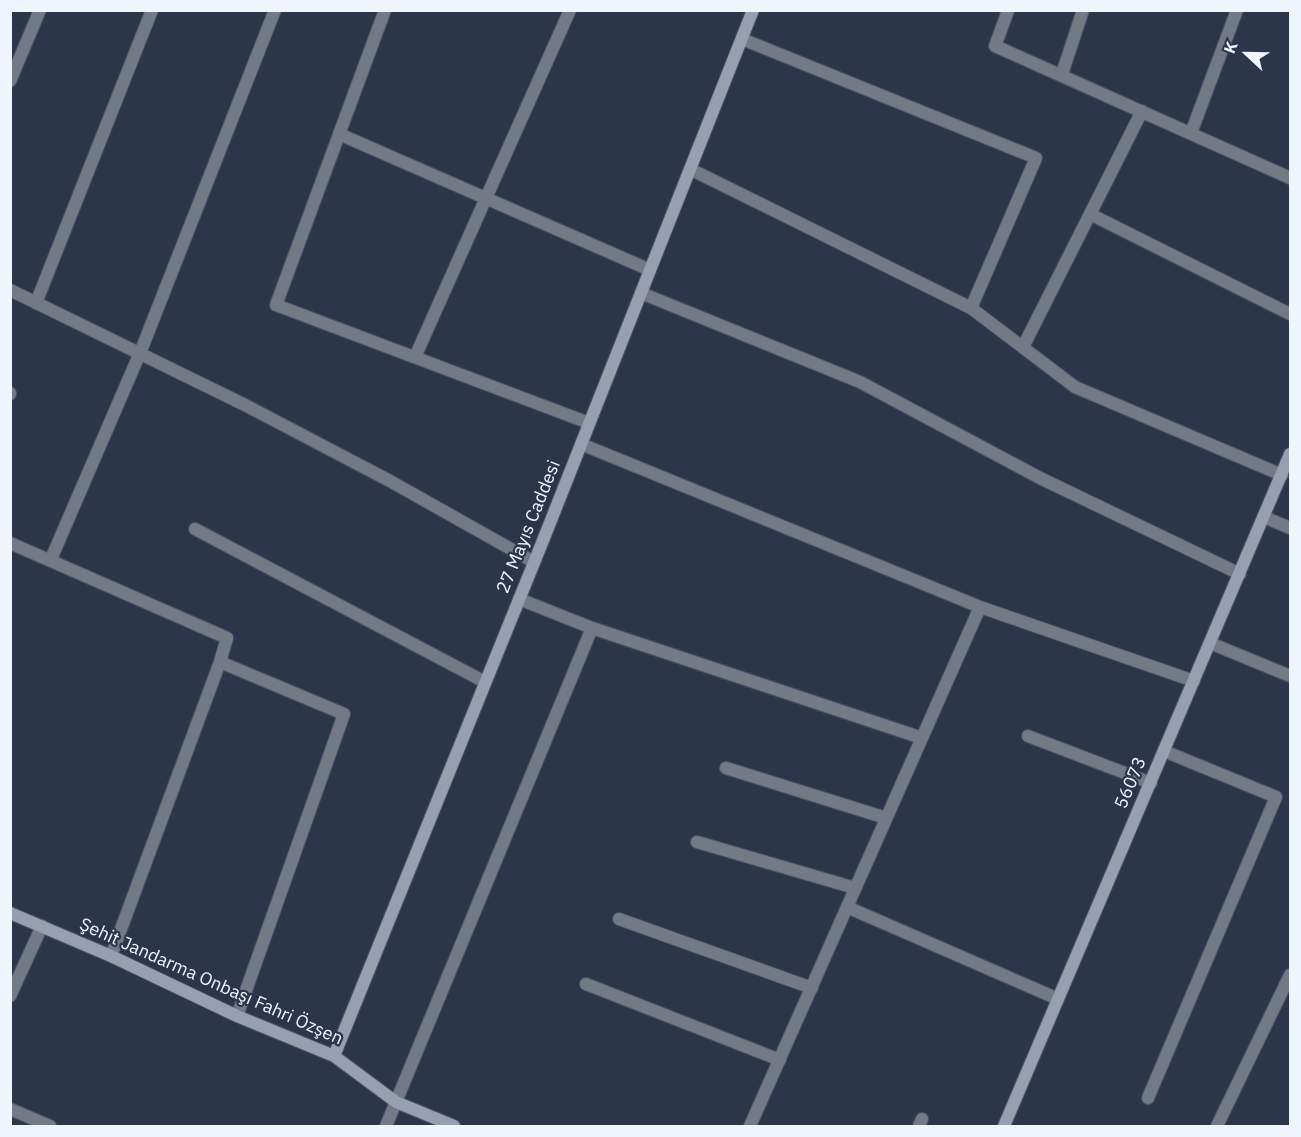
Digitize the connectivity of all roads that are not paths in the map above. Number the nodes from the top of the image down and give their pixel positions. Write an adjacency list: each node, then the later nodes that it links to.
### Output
1 (40, 10): 12 (street)
2 (152, 10): 23 (street)
3 (275, 10): 27 (street)
4 (385, 10): 15 (street)
5 (570, 10): 18 (street)
6 (753, 10): 10 (street, 27 Mayıs Caddesi)
7 (1006, 10): 11 (street)
8 (1083, 10): 11 (street)
9 (1237, 10): 14 (street)
10 (741, 39): 16 (street, 27 Mayıs Caddesi); 24 (street)
11 (1062, 74): 13 (street)
12 (10, 81)
13 (1142, 111): 14 (street); 19 (street)
14 (1191, 133): 17 (street)
15 (339, 134): 18 (street); 28 (street)
16 (690, 169): 20 (street, 27 Mayıs Caddesi); 24 (street)
17 (1290, 178)
18 (486, 198): 20 (street); 28 (street)
19 (1090, 214): 25 (street); 26 (street)
20 (650, 270): 22 (street, 27 Mayıs Caddesi)
21 (10, 291): 23 (street)
22 (641, 293): 29 (street, 27 Mayıs Caddesi); 39 (street)
23 (36, 303): 27 (street)
24 (971, 308): 26 (street)
25 (1290, 314)
26 (1023, 347): 32 (street)
27 (140, 353): 37 (street); 38 (street)
28 (415, 357): 29 (street)
29 (590, 423): 30 (street, 27 Mayıs Caddesi)
30 (581, 444): 38 (street, 27 Mayıs Caddesi); 41 (street)
31 (1290, 454): 32 (street, 56073)
32 (1282, 475): 33 (street, 56073)
33 (1264, 517): 34 (street); 39 (street, 56073)
34 (1290, 528)
35 (195, 529): 47 (street)
36 (10, 543): 37 (street)
37 (51, 559): 44 (street)
38 (534, 562): 40 (street, 27 Mayıs Caddesi)
39 (1240, 574): 43 (street, 56073)
40 (519, 599): 42 (street); 47 (street, 27 Mayıs Caddesi)
41 (980, 607): 46 (street); 49 (street)
42 (591, 628): 49 (street); 70 (street)
43 (1210, 643): 45 (street); 46 (street, 56073)
44 (220, 662): 60 (street); 66 (street)
45 (1290, 676)
46 (1194, 681): 50 (street, 56073)
47 (485, 682): 67 (street, 27 Mayıs Caddesi)
48 (1028, 736): 52 (street)
49 (922, 738): 53 (street)
50 (1164, 751): 52 (street, 56073); 69 (street)
51 (726, 768): 53 (street)
52 (1151, 783): 65 (street, 56073)
53 (886, 818): 55 (street)
54 (697, 842): 55 (street)
55 (855, 888): 56 (street)
56 (847, 907): 63 (street); 65 (street)
57 (10, 913): 59 (street, Şehit Jandarma Onbaşı Fahri Özşen)
58 (619, 919): 63 (street)
59 (42, 926): 60 (street, Şehit Jandarma Onbaşı Fahri Özşen); 64 (street)
60 (111, 956): 66 (street, Şehit Jandarma Onbaşı Fahri Özşen)
61 (1290, 975): 77 (street)
62 (586, 984): 68 (street)
63 (812, 988): 68 (street)
64 (10, 996)
65 (1058, 999): 76 (street, 56073)
66 (237, 1016): 67 (street, Şehit Jandarma Onbaşı Fahri Özşen)
67 (334, 1056): 70 (street, Şehit Jandarma Onbaşı Fahri Özşen)
68 (780, 1060): 75 (street)
69 (1148, 1098)
70 (396, 1102): 73 (street); 74 (street, Şehit Jandarma Onbaşı Fahri Özşen)
71 (10, 1109): 72 (street)
72 (50, 1126)
73 (386, 1126)
74 (454, 1126)
75 (750, 1126)
76 (1004, 1126)
77 (1217, 1126)

